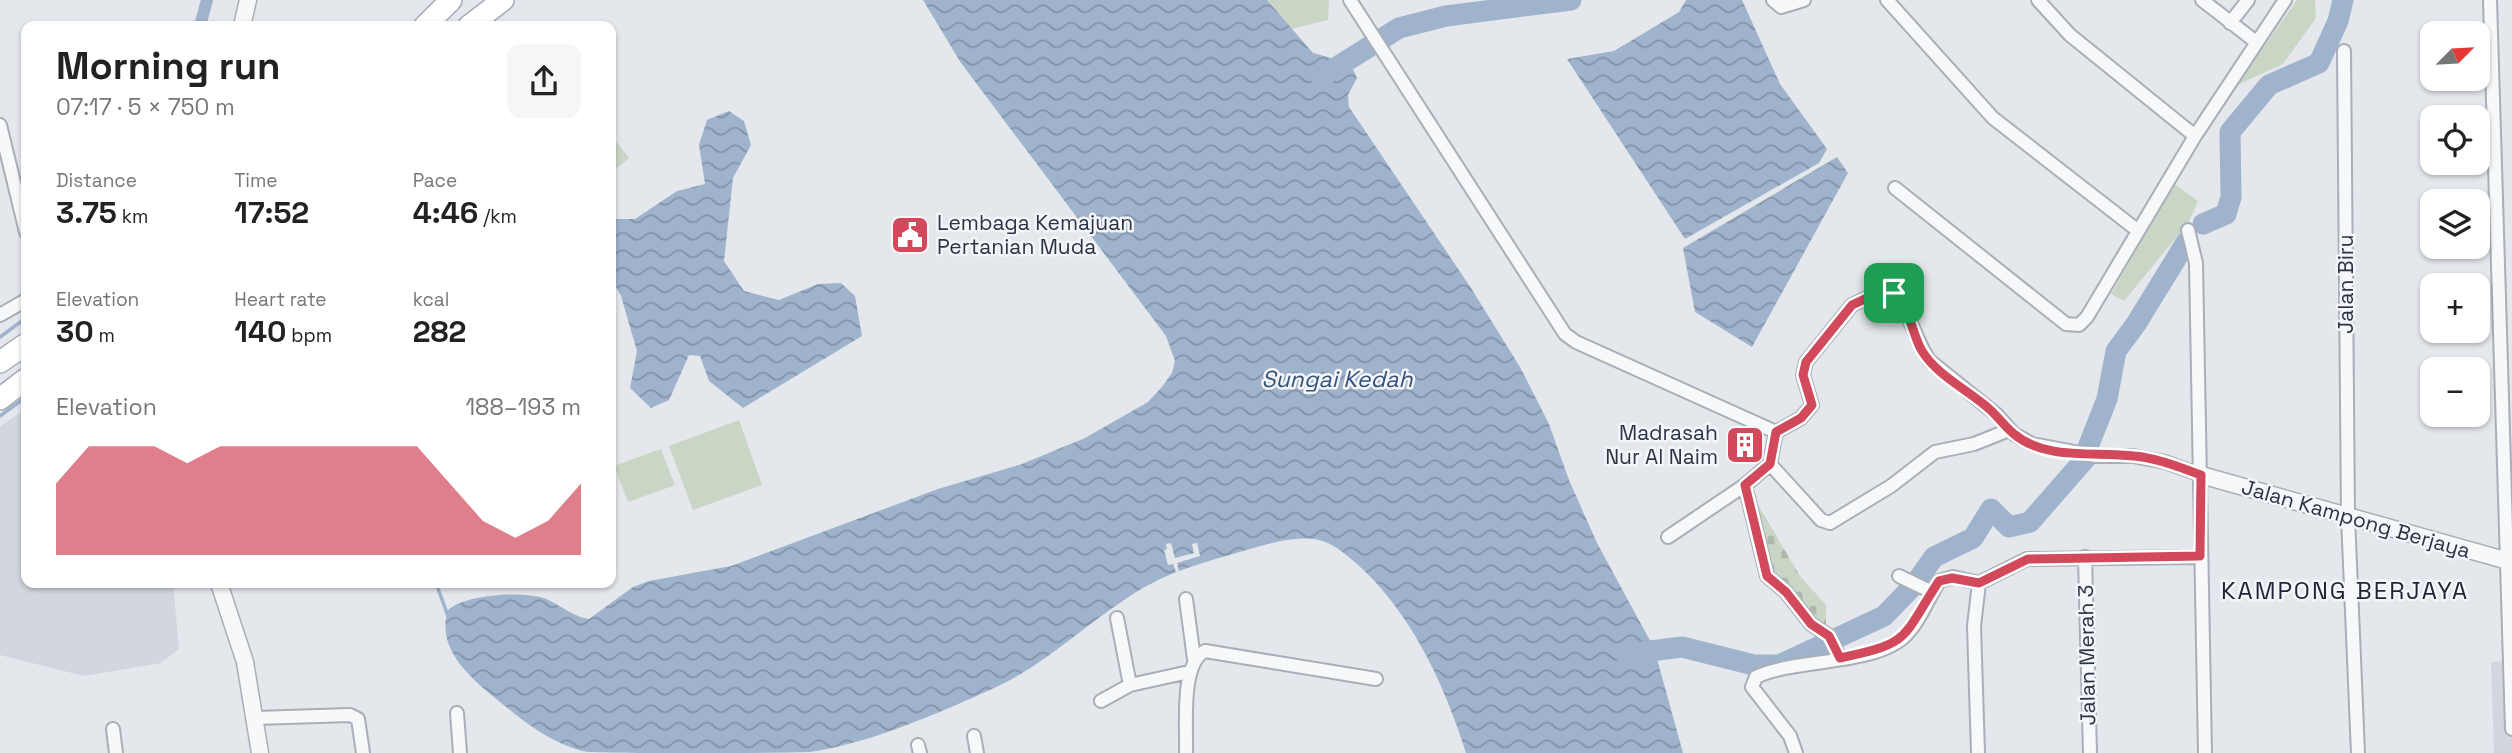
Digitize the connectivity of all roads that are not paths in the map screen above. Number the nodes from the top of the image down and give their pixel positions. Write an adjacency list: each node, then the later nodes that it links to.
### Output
1 (248, 0): 13 (street)
2 (451, 0): 14 (main road)
3 (503, 0): 15 (main road)
4 (1350, 0): 32 (street)
5 (1804, 0): 12 (street)
6 (1887, 0): 23 (street)
7 (2038, 0): 20 (street)
8 (2202, 0): 16 (street)
9 (2248, 0): 16 (street)
10 (2285, 0): 17 (street)
11 (2490, 0): 40 (street)
12 (1777, 3)
13 (243, 21)
14 (430, 21)
15 (476, 21)
16 (2230, 23): 17 (street)
17 (2256, 42): 20 (street)
18 (2344, 51): 36 (street, Jalan Biru)
19 (0, 125): 22 (street)
20 (2194, 136): 23 (street)
21 (1895, 188): 23 (street)
22 (21, 211)
23 (2137, 230)
24 (2188, 230): 34 (street)
25 (21, 303): 26 (street)
26 (0, 315)
27 (21, 347): 28 (main road)
28 (0, 362)
29 (21, 383): 30 (main road)
30 (0, 399)
31 (2009, 430): 32 (street); 33 (street); 34 (street)
32 (1776, 432): 33 (street)
33 (1770, 464): 35 (street)
34 (2201, 475): 36 (street, Jalan Kampong Berjaya); 38 (street)
35 (1745, 485): 37 (street); 47 (street)
36 (2348, 517): 40 (street, Jalan Kampong Berjaya); 68 (street, Jalan Biru)
37 (1668, 537)
38 (2200, 556): 39 (street); 67 (street)
39 (2085, 557): 42 (street); 66 (street, Jalan Merah 3)
40 (2510, 562): 56 (street)
41 (1904, 578): 44 (street)
42 (1979, 583): 44 (street); 65 (street)
43 (221, 588): 54 (street)
44 (1928, 590): 47 (street)
45 (1186, 599): 48 (street)
46 (1117, 618): 51 (street)
47 (1839, 655): 64 (street)
48 (1194, 659): 49 (street); 50 (street)
49 (1189, 672): 51 (street); 63 (street)
50 (1376, 679)
51 (1130, 685): 52 (street)
52 (1101, 701)
53 (457, 713): 61 (street)
54 (256, 718): 59 (street); 60 (street)
55 (113, 729): 58 (street)
56 (2512, 729)
57 (974, 736): 62 (street)
58 (116, 753)
59 (260, 753)
60 (363, 753)
61 (460, 753)
62 (977, 753)
63 (1186, 753)
64 (1796, 753)
65 (1978, 753)
66 (2090, 753)
67 (2205, 753)
68 (2357, 753)

